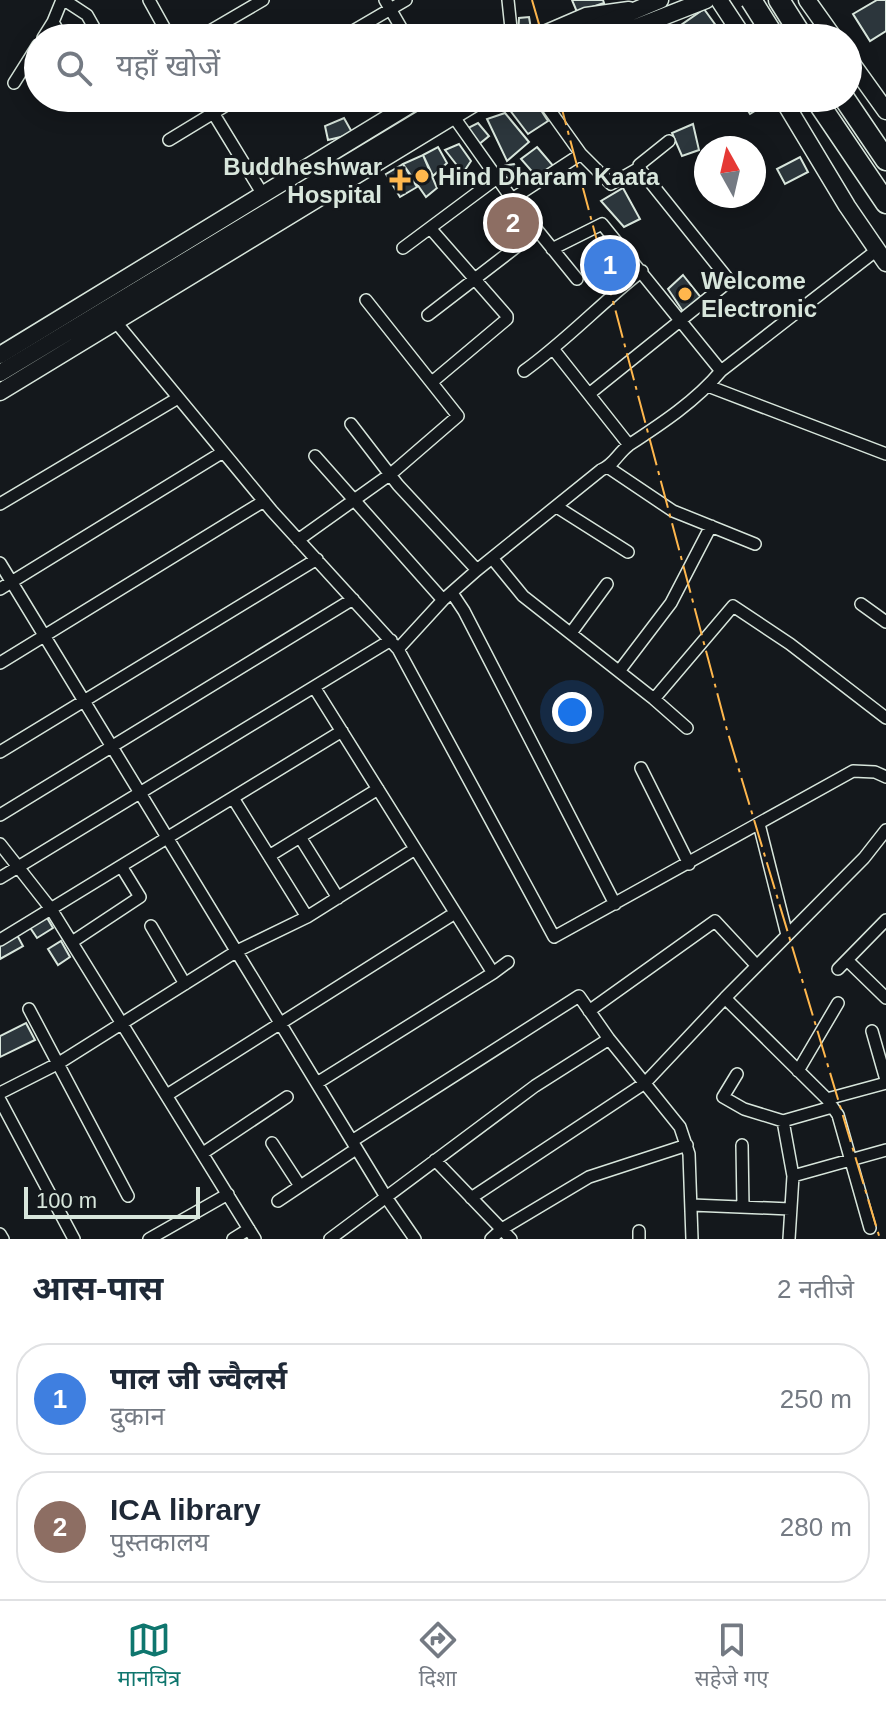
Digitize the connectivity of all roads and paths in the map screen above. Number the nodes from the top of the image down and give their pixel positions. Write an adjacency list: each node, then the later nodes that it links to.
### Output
1 (63, 0): 14 (street); 15 (street)
2 (149, 0): 16 (street)
3 (263, 0): 17 (street)
4 (406, 0): 12 (street)
5 (508, 0): 20 (street)
6 (660, 0): 13 (street)
7 (706, 0): 13 (street)
8 (719, 0): 25 (street)
9 (751, 0): 26 (highway, bridge)
10 (779, 0): 27 (highway)
11 (807, 0): 28 (street)
12 (387, 5): 18 (street); 19 (street)
13 (640, 17): 21 (street); 22 (street); 23 (street); 24 (street)
14 (53, 22)
15 (92, 24)
16 (162, 24)
17 (222, 24)
18 (361, 24)
19 (399, 24)
20 (511, 24)
21 (567, 24)
22 (617, 24)
23 (630, 24)
24 (634, 24)
25 (735, 24)
26 (766, 24)
27 (794, 24)
28 (824, 24)
29 (24, 67): 31 (street)
30 (862, 76): 32 (street)
31 (14, 83)
32 (885, 106)
33 (398, 112): 49 (street)
34 (432, 112): 60 (street)
35 (460, 112): 64 (street)
36 (471, 112): 42 (street)
37 (551, 112): 45 (street)
38 (791, 112): 56 (street)
39 (824, 112): 51 (highway)
40 (853, 112): 46 (highway)
41 (213, 113): 43 (street); 49 (street)
42 (456, 120): 48 (street); 64 (street)
43 (169, 140)
44 (669, 141): 47 (street)
45 (581, 154): 47 (street); 50 (street)
46 (883, 156)
47 (639, 168): 63 (street)
48 (497, 178): 50 (street); 52 (street)
49 (262, 193): 60 (street)
50 (512, 199): 53 (street)
51 (886, 203)
52 (430, 228): 54 (street); 58 (street)
53 (537, 231): 55 (street); 58 (street)
54 (403, 248)
55 (552, 249): 57 (street); 59 (street)
56 (882, 256): 68 (street)
57 (642, 271): 63 (street); 65 (street)
58 (476, 279): 62 (street); 70 (street)
59 (577, 279)
60 (115, 294): 66 (street)
61 (366, 300): 70 (street)
62 (428, 315)
63 (682, 319): 68 (street); 73 (street)
64 (118, 325): 72 (street); 74 (street); 75 (street)
65 (554, 350): 67 (street); 73 (street)
66 (10, 355): 69 (street)
67 (524, 371)
68 (721, 371): 71 (street)
69 (0, 373)
70 (432, 382): 82 (street)
71 (708, 386): 77 (street); 79 (street)
72 (0, 392)
73 (589, 394): 77 (street)
74 (178, 398): 78 (street); 85 (street)
75 (0, 401)
76 (351, 424): 82 (street)
77 (629, 445): 81 (street)
78 (223, 452): 83 (street); 95 (street)
79 (886, 454)
80 (315, 456): 84 (street)
81 (609, 468): 86 (street); 87 (street)
82 (392, 473): 84 (street); 94 (street)
83 (264, 501): 88 (street); 103 (street)
84 (354, 501): 88 (street); 98 (street)
85 (0, 504)
86 (557, 507): 90 (street); 91 (street)
87 (711, 526): 89 (street); 106 (street)
88 (298, 540): 92 (street)
89 (755, 544)
90 (628, 552)
91 (492, 558): 94 (street); 102 (street)
92 (317, 559): 99 (street); 109 (street)
93 (0, 563): 95 (street)
94 (477, 570): 98 (street)
95 (11, 582): 97 (street); 103 (street)
96 (607, 584): 102 (street)
97 (0, 589)
98 (447, 596): 104 (street); 133 (street)
99 (353, 599): 104 (street); 113 (street)
100 (861, 604): 101 (street)
101 (886, 622)
102 (571, 633): 106 (street)
103 (44, 636): 105 (street); 109 (street)
104 (394, 644): 107 (street); 133 (street)
105 (0, 663)
106 (620, 670): 108 (street)
107 (314, 687): 112 (street); 118 (street)
108 (654, 699): 110 (street); 111 (street)
109 (84, 701): 113 (street); 114 (street)
110 (886, 718)
111 (687, 728)
112 (342, 731): 117 (street); 119 (street)
113 (112, 747): 118 (street); 120 (street)
114 (0, 752)
115 (641, 768): 128 (street)
116 (886, 777): 121 (street)
117 (378, 789): 123 (street); 126 (street)
118 (140, 793): 124 (street); 130 (street)
119 (233, 798): 124 (street); 127 (street)
120 (0, 815)
121 (759, 824): 128 (street); 139 (street)
122 (886, 830): 139 (street)
123 (300, 837): 127 (street); 132 (street)
124 (167, 838): 129 (street); 142 (street)
125 (0, 844): 130 (street)
126 (415, 849): 132 (street); 135 (street)
127 (269, 856): 136 (street)
128 (689, 864): 133 (street)
129 (121, 866): 134 (street); 141 (street)
130 (18, 867): 131 (street); 134 (street)
131 (0, 878)
132 (338, 898): 136 (street)
133 (615, 904)
134 (51, 909): 140 (street); 141 (street)
135 (455, 913): 145 (street); 153 (street)
136 (307, 917): 142 (street)
137 (886, 920): 148 (street)
138 (151, 926): 146 (street)
139 (787, 935): 144 (street)
140 (0, 940)
141 (72, 942): 152 (street)
142 (237, 951): 146 (street); 153 (street)
143 (508, 962): 145 (street)
144 (757, 966): 147 (street); 151 (street)
145 (493, 973): 160 (street)
146 (185, 984): 152 (street)
147 (725, 998): 157 (street); 161 (street)
148 (886, 998)
149 (838, 1003): 157 (street)
150 (29, 1009): 156 (street)
151 (589, 1011): 155 (street); 169 (street)
152 (122, 1023): 156 (street); 163 (street)
153 (280, 1023): 160 (street); 163 (street)
154 (872, 1031): 159 (street)
155 (609, 1039): 161 (street); 174 (street)
156 (59, 1063): 162 (street); 179 (street)
157 (798, 1071): 166 (street)
158 (737, 1074): 167 (street)
159 (886, 1081): 166 (street)
160 (317, 1083): 169 (street)
161 (645, 1083): 170 (street); 181 (street)
162 (0, 1093)
163 (167, 1095): 173 (street)
164 (287, 1097): 173 (street)
165 (0, 1100): 190 (street)
166 (829, 1103): 167 (street); 175 (street)
167 (783, 1121): 176 (street)
168 (272, 1143): 177 (street)
169 (354, 1145): 177 (street); 180 (street)
170 (687, 1145): 183 (street); 187 (street)
171 (742, 1145): 184 (street)
172 (886, 1150): 175 (street)
173 (203, 1153): 178 (street)
174 (435, 1160): 180 (street); 181 (street)
175 (851, 1160): 176 (street); 186 (street)
176 (793, 1176): 185 (street)
177 (300, 1186): 182 (street)
178 (228, 1194): 188 (street); 191 (street)
179 (128, 1196)
180 (386, 1197): 189 (street); 193 (street)
181 (471, 1198): 187 (street)
182 (278, 1201)
183 (692, 1205): 184 (street); 196 (street)
184 (743, 1207): 185 (street)
185 (790, 1209): 197 (street)
186 (870, 1228)
187 (502, 1229): 194 (street); 195 (street)
188 (252, 1234): 192 (street)
189 (332, 1238)
190 (74, 1239)
191 (149, 1239)
192 (233, 1239)
193 (415, 1239)
194 (491, 1239)
195 (511, 1239)
196 (692, 1239)
197 (789, 1239)

